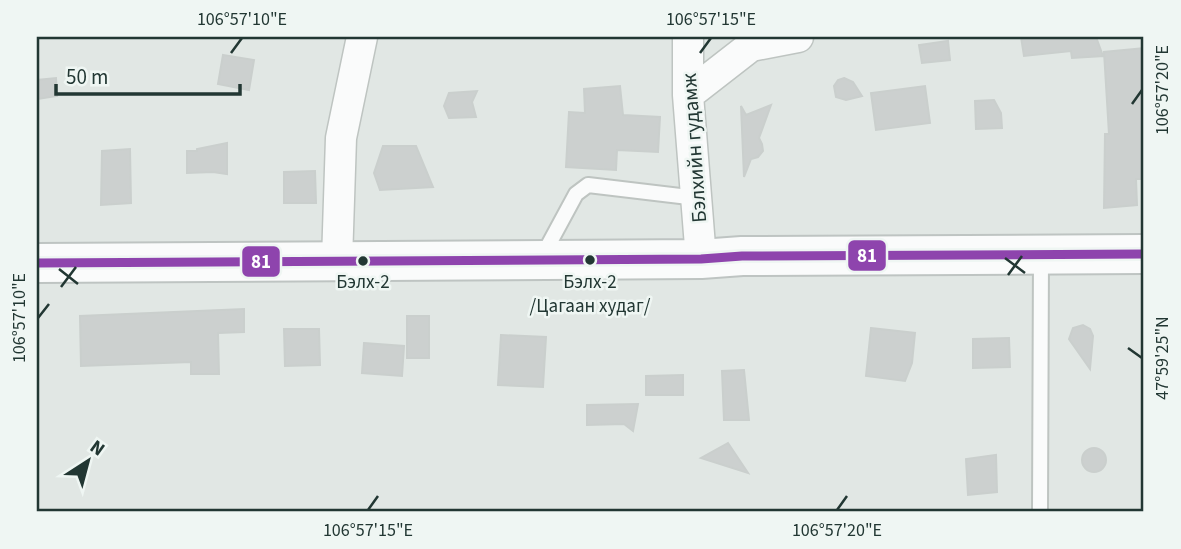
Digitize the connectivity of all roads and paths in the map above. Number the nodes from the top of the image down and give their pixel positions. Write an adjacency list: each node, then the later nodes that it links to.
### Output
1 (362, 37): 10 (street)
2 (688, 37): 4 (street, Бэлхийн гудамж)
3 (798, 37): 4 (street)
4 (688, 95): 5 (street, Бэлхийн гудамж)
5 (697, 198): 8 (street, Бэлхийн гудамж); 9 (lane)
6 (1144, 254): 7 (main road)
7 (1041, 255): 8 (main road); 12 (lane)
8 (701, 258): 9 (main road)
9 (541, 260): 10 (main road)
10 (337, 261): 11 (main road)
11 (37, 262)
12 (1040, 512)

